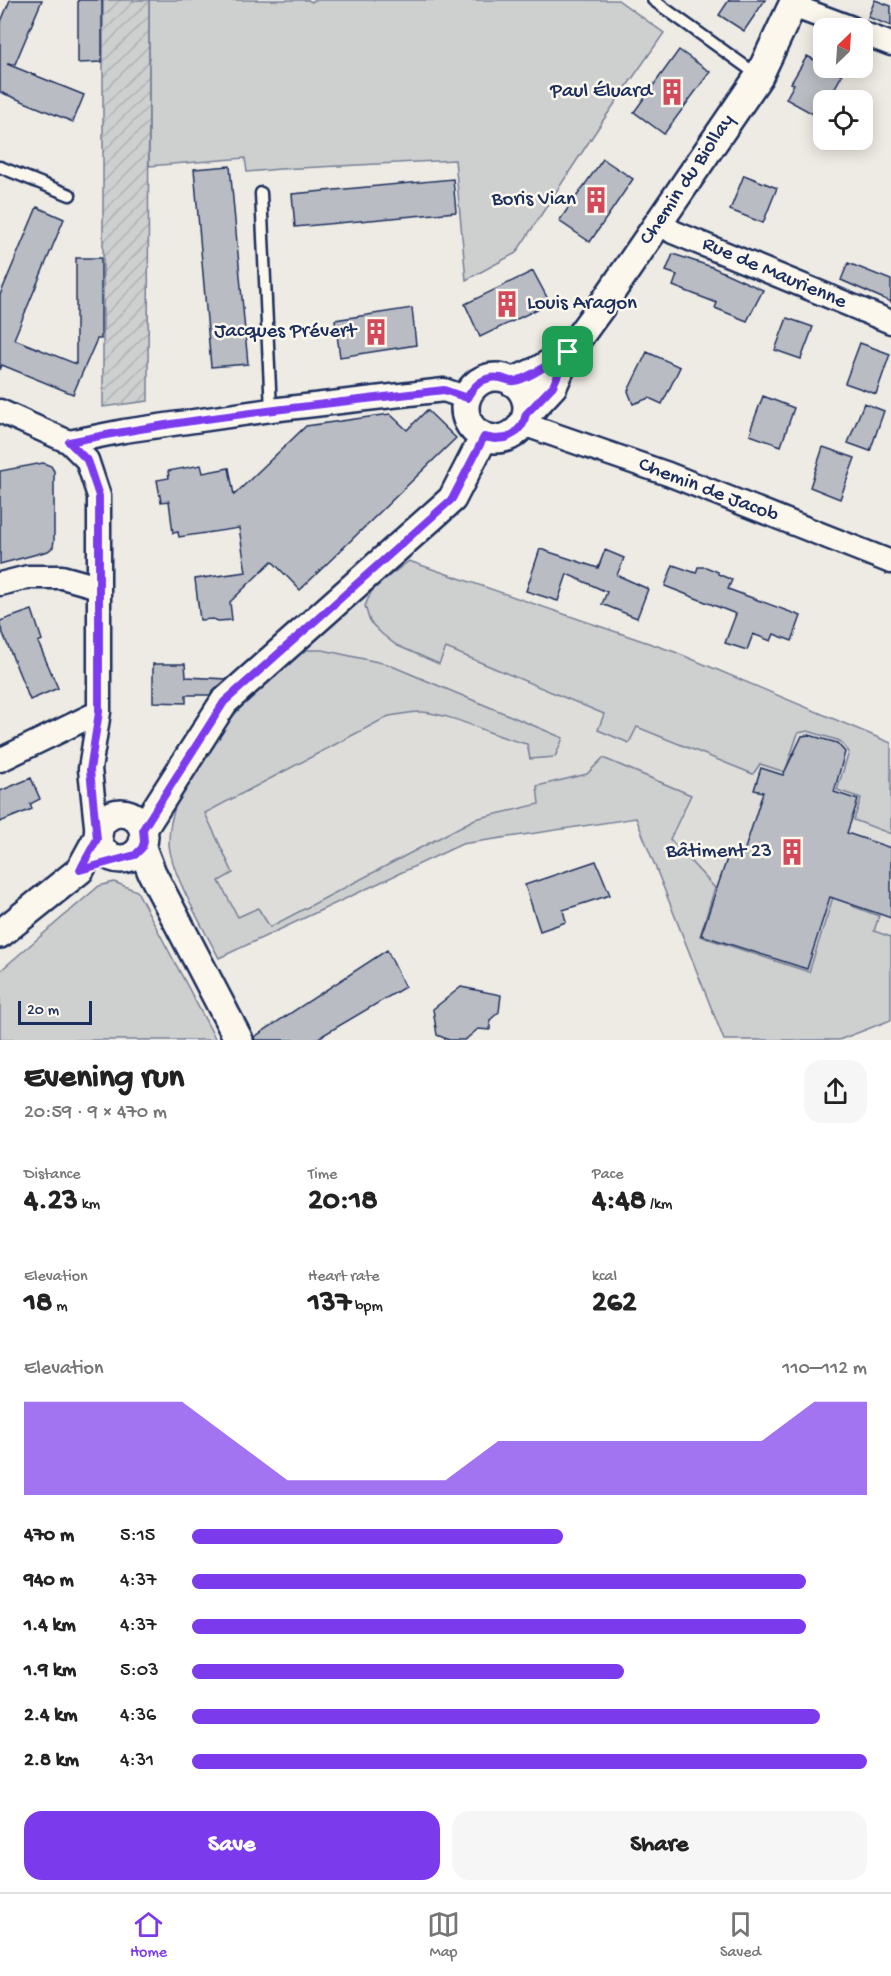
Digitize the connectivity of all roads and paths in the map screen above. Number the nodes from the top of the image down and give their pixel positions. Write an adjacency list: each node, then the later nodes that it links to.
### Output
1 (653, 0): 6 (lane)
2 (794, 3): 3 (street); 6 (street, Chemin du Biollay)
3 (829, 18)
4 (873, 37): 5 (street)
5 (891, 44)
6 (759, 76): 10 (street, Chemin du Biollay)
7 (0, 167): 9 (lane)
8 (261, 193): 15 (lane)
9 (70, 195)
10 (660, 222): 11 (street, Rue de Maurienne); 12 (street, Chemin du Biollay)
11 (891, 322)
12 (568, 352): 13 (street, Chemin du Biollay); 17 (street, Chemin du Biollay)
13 (512, 382): 14 (street); 17 (street)
14 (467, 398): 15 (street); 18 (street)
15 (271, 410): 19 (street)
16 (0, 411): 19 (street)
17 (525, 419): 18 (street); 20 (street, Chemin de Jacob)
18 (484, 437): 25 (street)
19 (69, 442): 22 (street)
20 (891, 562)
21 (0, 584): 22 (street)
22 (98, 587): 23 (street)
23 (99, 712): 24 (street); 25 (street)
24 (0, 760)
25 (121, 837): 26 (street); 27 (street)
26 (0, 934)
27 (239, 1040)

